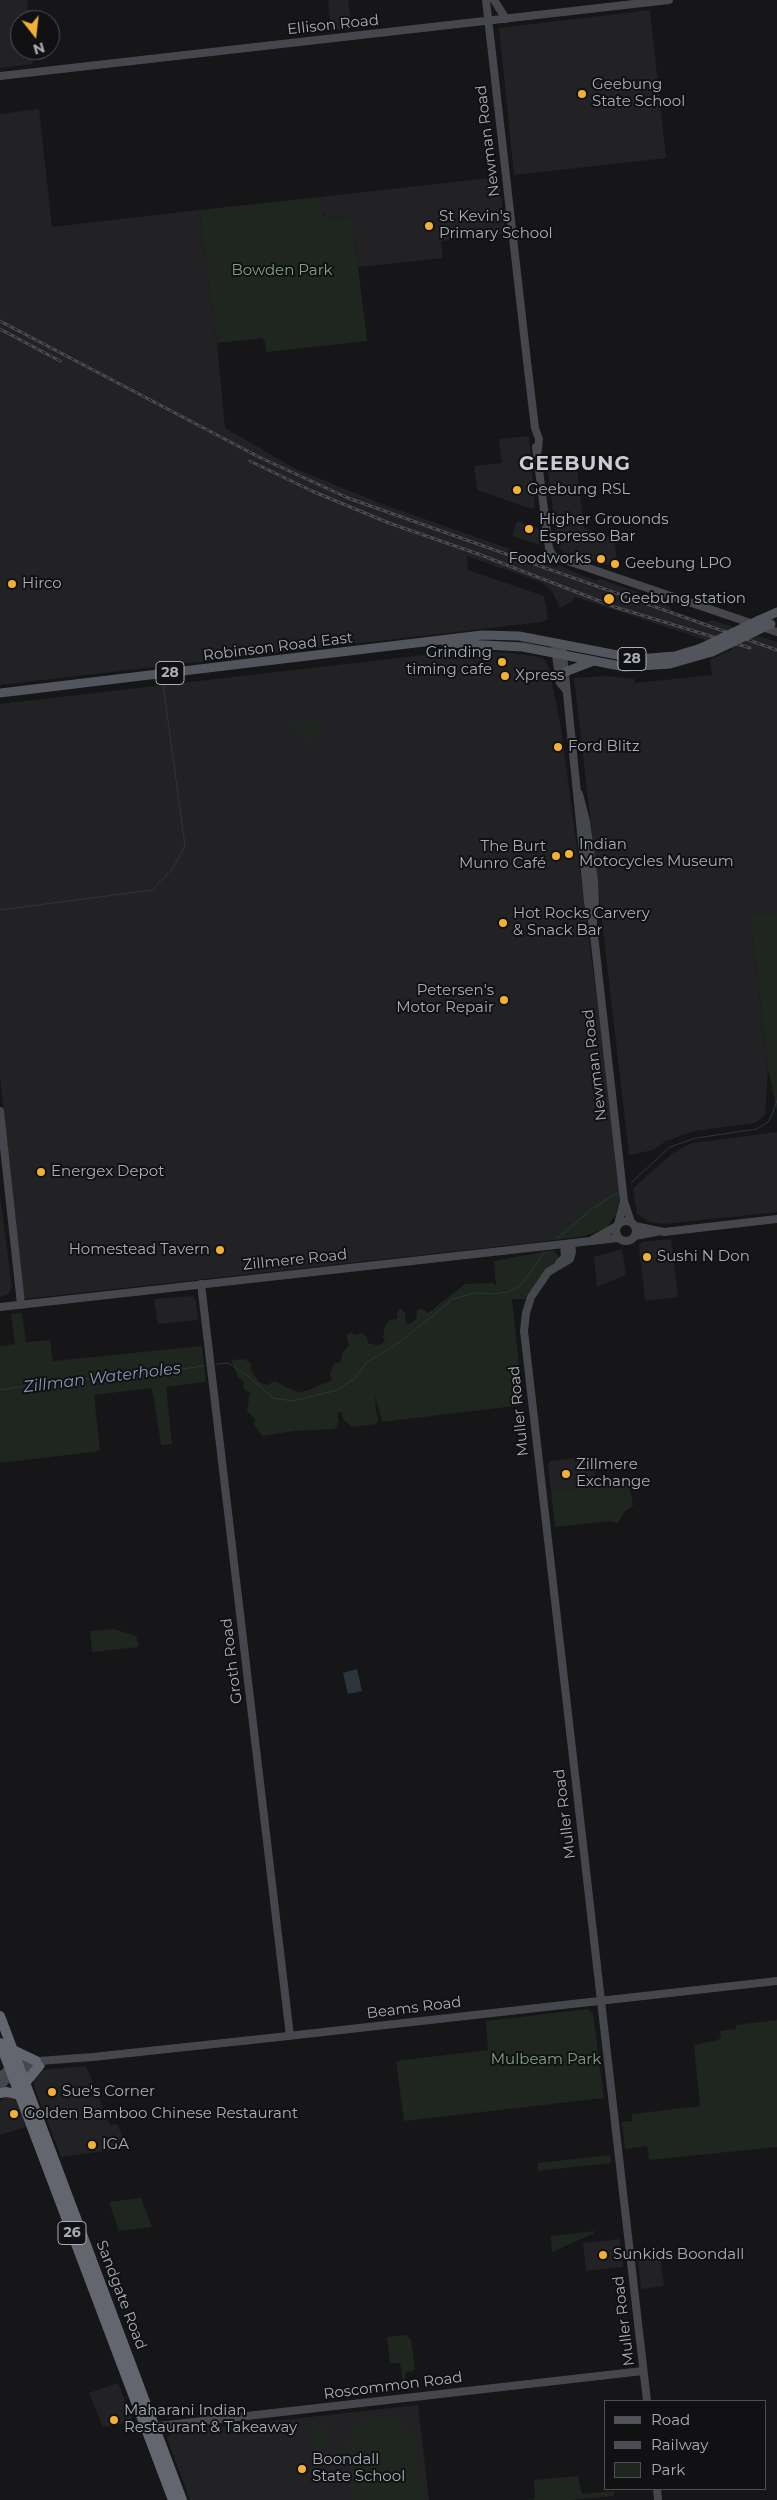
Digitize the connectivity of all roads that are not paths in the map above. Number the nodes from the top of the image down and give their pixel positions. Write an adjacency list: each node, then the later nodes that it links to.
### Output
1 (486, 0): 5 (street, Newman Road)
2 (494, 0): 4 (street)
3 (669, 0): 4 (street, Ellison Road)
4 (506, 19): 5 (street, Ellison Road)
5 (488, 21): 6 (street, Ellison Road); 9 (street, Newman Road)
6 (0, 76)
7 (777, 612): 11 (main road, Robinson Road East / 28, bridge)
8 (774, 623): 13 (main road, Robinson Road East / 28, bridge)
9 (777, 632)
10 (441, 642): 11 (main road, Robinson Road East / 28); 12 (main road, Robinson Road East / 28); 16 (main road, Robinson Road East / 28)
11 (558, 643): 12 (street, Newman Road)
12 (559, 654): 13 (main road, Robinson Road East / 28); 14 (street, Newman Road); 15 (street, Newman Road)
13 (592, 662): 14 (main road)
14 (565, 672): 15 (street, Newman Road)
15 (566, 690): 18 (street, Newman Road)
16 (0, 693)
17 (0, 1111): 28 (street)
18 (624, 1201): 20 (street, Newman Road); 21 (street, Newman Road)
19 (777, 1219): 22 (street)
20 (633, 1224): 21 (street); 22 (street); 23 (street)
21 (618, 1225): 24 (street); 25 (street, Zillmere Road)
22 (656, 1232): 23 (street)
23 (634, 1236): 24 (street)
24 (618, 1238): 25 (street, Zillmere Road)
25 (592, 1240): 26 (street, Zillmere Road)
26 (568, 1243): 27 (street, Zillmere Road); 31 (street, Muller Road)
27 (201, 1284): 28 (street, Zillmere Road); 33 (street, Groth Road)
28 (21, 1304): 29 (street, Zillmere Road)
29 (0, 1307)
30 (777, 1981): 31 (street, Beams Road)
31 (600, 2000): 33 (street, Beams Road); 42 (street, Muller Road)
32 (0, 2016): 34 (highway, Sandgate Road / 26)
33 (290, 2036): 35 (street, Beams Road)
34 (4, 2050): 35 (highway); 36 (highway, Sandgate Road / 26)
35 (37, 2064): 36 (street, Beams Road); 38 (highway)
36 (15, 2069): 37 (street); 38 (highway, Sandgate Road / 26); 39 (street); 41 (highway, Sandgate Road / 26)
37 (0, 2076)
38 (25, 2083): 44 (highway, Sandgate Road / 26)
39 (0, 2087)
40 (0, 2093): 41 (highway)
41 (20, 2095): 44 (highway, Sandgate Road / 26)
42 (643, 2372): 43 (street, Muller Road); 44 (street, Roscommon Road)
43 (647, 2400)
44 (150, 2427): 45 (highway, Sandgate Road / 26); 46 (highway, Sandgate Road / 26)
45 (173, 2500)
46 (182, 2500)

